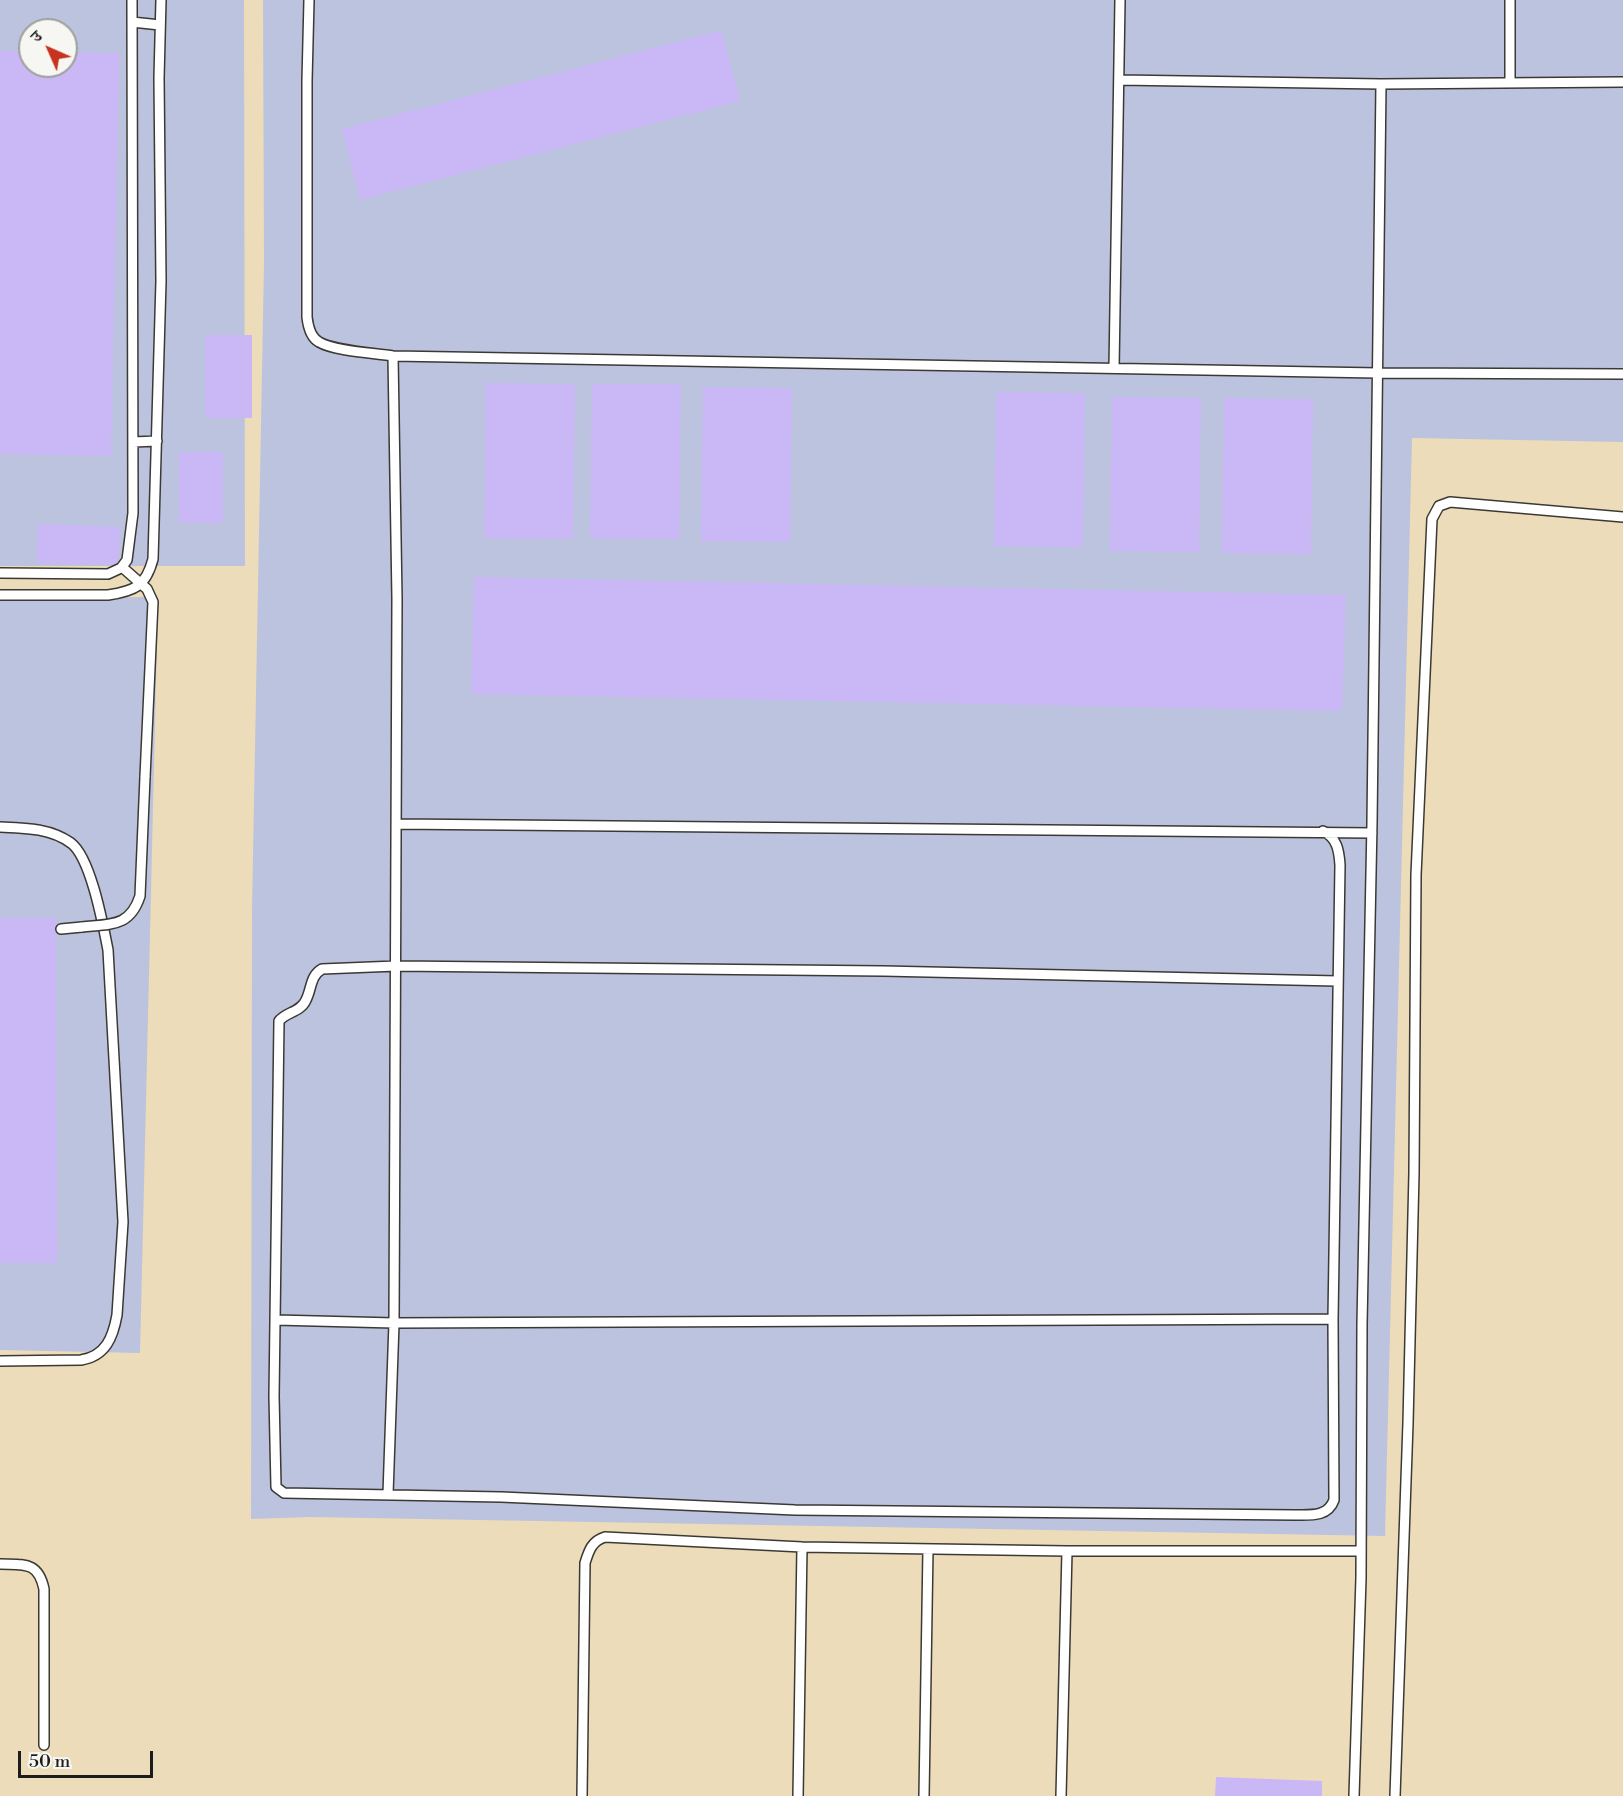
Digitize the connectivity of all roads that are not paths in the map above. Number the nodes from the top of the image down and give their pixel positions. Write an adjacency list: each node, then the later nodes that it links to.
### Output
1 (132, 0): 6 (lane)
2 (161, 0): 7 (lane)
3 (309, 0): 12 (lane)
4 (1120, 0): 8 (lane)
5 (1510, 0): 10 (lane)
6 (132, 22): 7 (lane); 17 (lane)
7 (160, 25): 16 (lane)
8 (1119, 80): 11 (lane); 13 (lane)
9 (1623, 82): 10 (lane)
10 (1510, 83): 11 (lane)
11 (1381, 84): 14 (lane)
12 (393, 356): 13 (lane); 23 (lane)
13 (1114, 369): 14 (lane)
14 (1378, 373): 15 (lane); 26 (lane)
15 (1623, 374)
16 (157, 441): 17 (lane); 21 (lane)
17 (133, 442): 19 (lane)
18 (1623, 517): 46 (lane)
19 (122, 567): 20 (lane); 21 (lane)
20 (0, 573)
21 (141, 584): 22 (lane); 27 (lane, bridge)
22 (0, 595)
23 (396, 824): 25 (lane); 28 (lane)
24 (0, 827): 33 (lane)
25 (1323, 831): 26 (lane); 29 (lane)
26 (1372, 833): 38 (lane)
27 (61, 929)
28 (396, 966): 29 (lane); 31 (lane); 32 (lane)
29 (1337, 981): 30 (lane)
30 (1333, 1319): 32 (lane); 34 (lane)
31 (276, 1320): 32 (lane); 34 (lane)
32 (394, 1323): 34 (lane)
33 (0, 1361)
34 (388, 1494)
35 (802, 1547): 36 (lane); 41 (lane); 42 (lane)
36 (928, 1549): 37 (lane); 43 (lane)
37 (1067, 1551): 38 (lane); 44 (lane)
38 (1362, 1551): 45 (lane)
39 (0, 1563): 40 (lane)
40 (44, 1745)
41 (582, 1796)
42 (798, 1796)
43 (924, 1796)
44 (1061, 1796)
45 (1354, 1796)
46 (1395, 1796)

